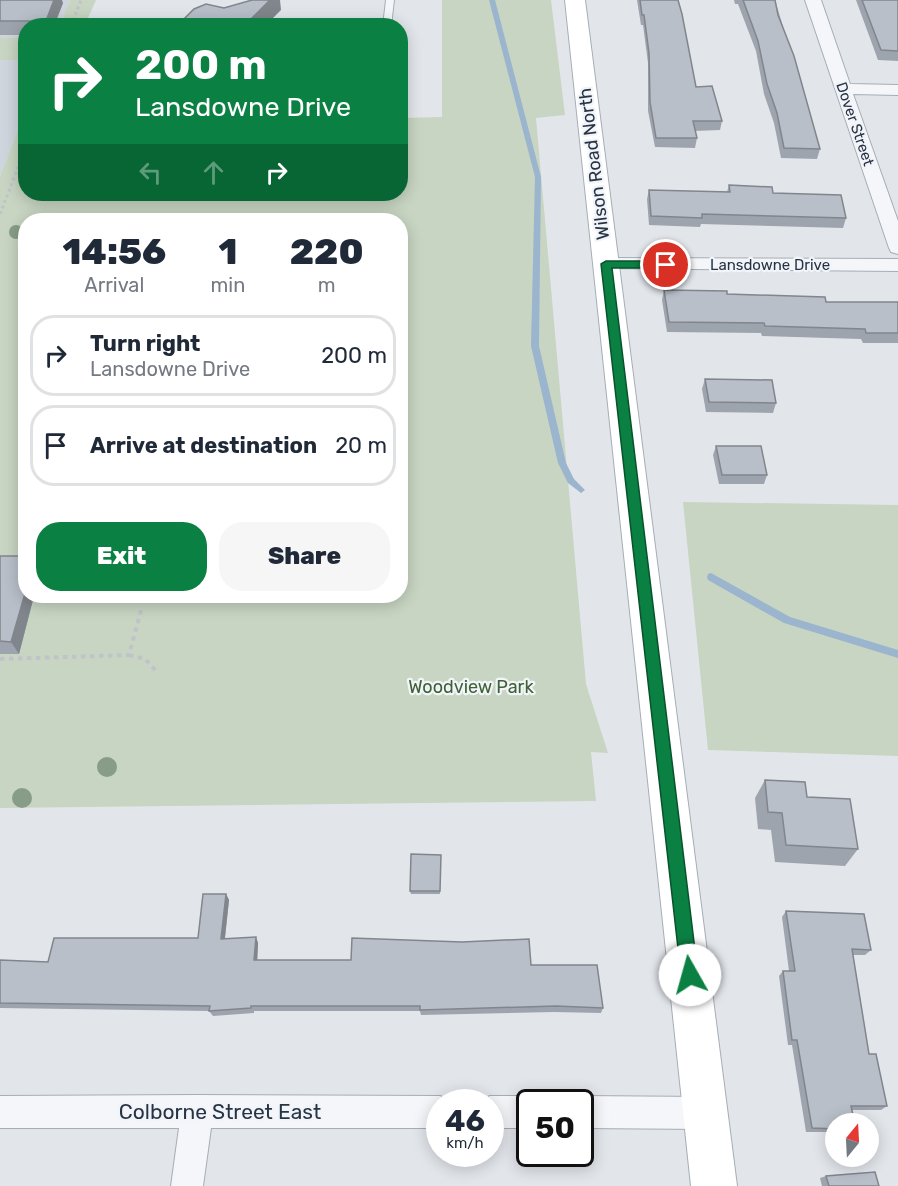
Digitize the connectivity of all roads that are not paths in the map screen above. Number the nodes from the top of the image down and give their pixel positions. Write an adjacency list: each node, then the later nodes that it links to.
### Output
1 (390, 0): 4 (lane)
2 (575, 0): 8 (main road, Wilson Road North)
3 (813, 0): 5 (street, Dover Street)
4 (388, 18)
5 (843, 89): 6 (street); 7 (street, Dover Street)
6 (898, 90)
7 (898, 248)
8 (606, 264): 9 (street, Lansdowne Drive); 14 (main road, Wilson Road North)
9 (898, 266)
10 (197, 1111): 11 (street, Colborne Street East); 12 (street, Colborne Street East); 15 (street)
11 (0, 1112)
12 (426, 1112)
13 (594, 1112): 14 (street)
14 (706, 1113): 16 (main road, Wilson Road North)
15 (188, 1186)
16 (714, 1186)

